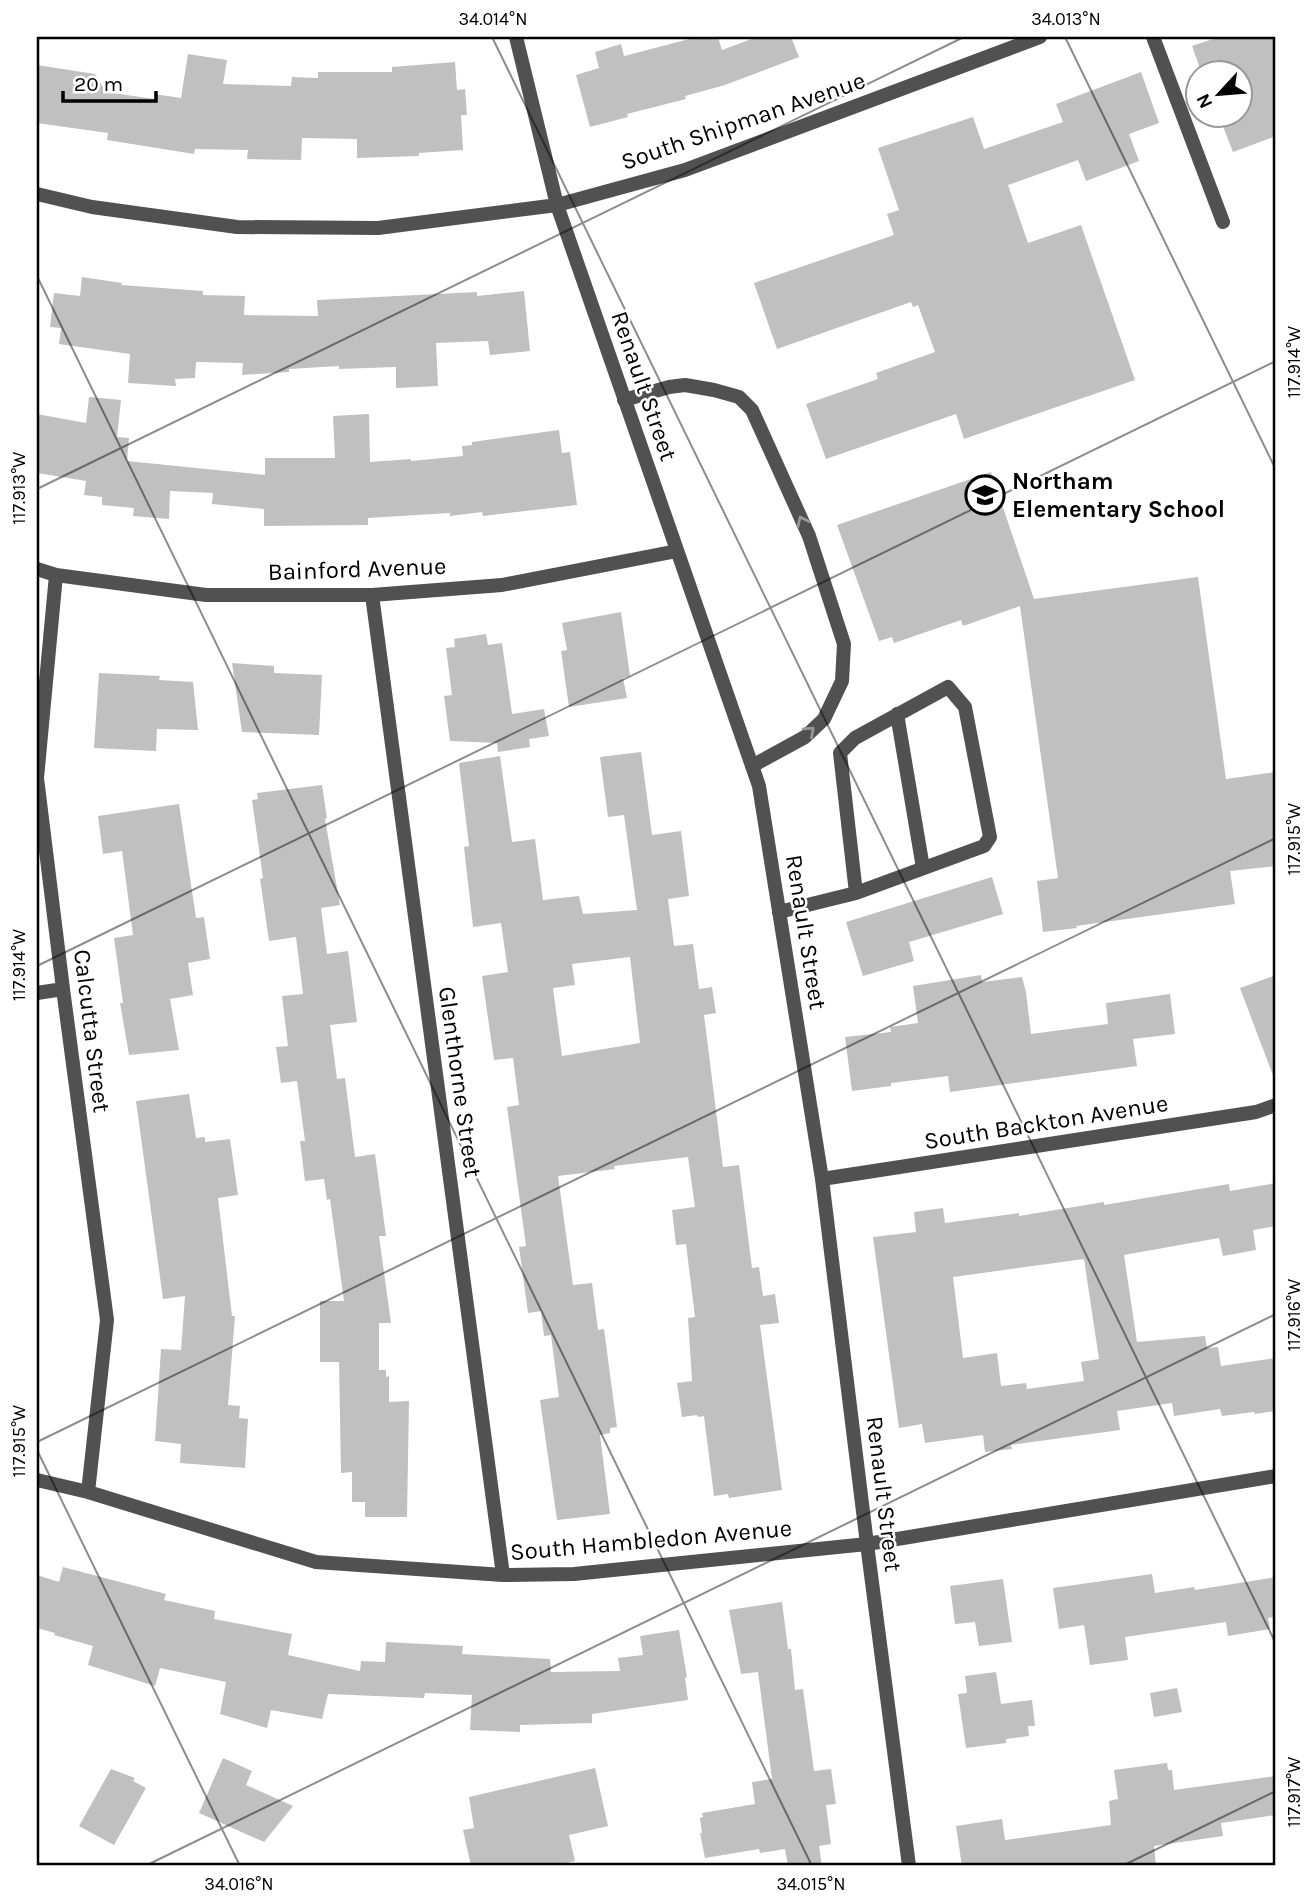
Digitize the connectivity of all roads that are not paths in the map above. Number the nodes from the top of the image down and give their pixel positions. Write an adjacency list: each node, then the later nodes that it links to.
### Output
1 (516, 37): 5 (street, Renault Street)
2 (1040, 37): 5 (street, South Shipman Avenue)
3 (1153, 37): 6 (street)
4 (37, 194): 5 (street, South Shipman Avenue)
5 (557, 205): 7 (street, Renault Street)
6 (1223, 222)
7 (624, 400): 8 (street, Renault Street); 13 (street, one-way to 7)
8 (677, 551): 11 (street, Bainford Avenue); 13 (street, Renault Street)
9 (37, 569): 10 (street, Bainford Avenue)
10 (57, 575): 11 (street, Bainford Avenue); 17 (street, Calcutta Street)
11 (372, 595): 25 (street, Glenthorne Street)
12 (897, 714): 14 (street); 14 (street); 15 (street)
13 (752, 766): 16 (street, Renault Street)
14 (923, 868): 15 (street)
15 (856, 892): 16 (street)
16 (779, 912): 20 (street, Renault Street)
17 (63, 989): 18 (street); 23 (street, Calcutta Street)
18 (37, 993)
19 (1276, 1105): 20 (street, South Backton Avenue)
20 (822, 1179): 24 (street, Renault Street)
21 (1276, 1476): 24 (street, South Hambledon Avenue)
22 (37, 1480): 23 (street, South Hambledon Avenue)
23 (88, 1492): 25 (street, South Hambledon Avenue)
24 (867, 1544): 25 (street, South Hambledon Avenue); 26 (street, Renault Street)
25 (502, 1575)
26 (909, 1866)

